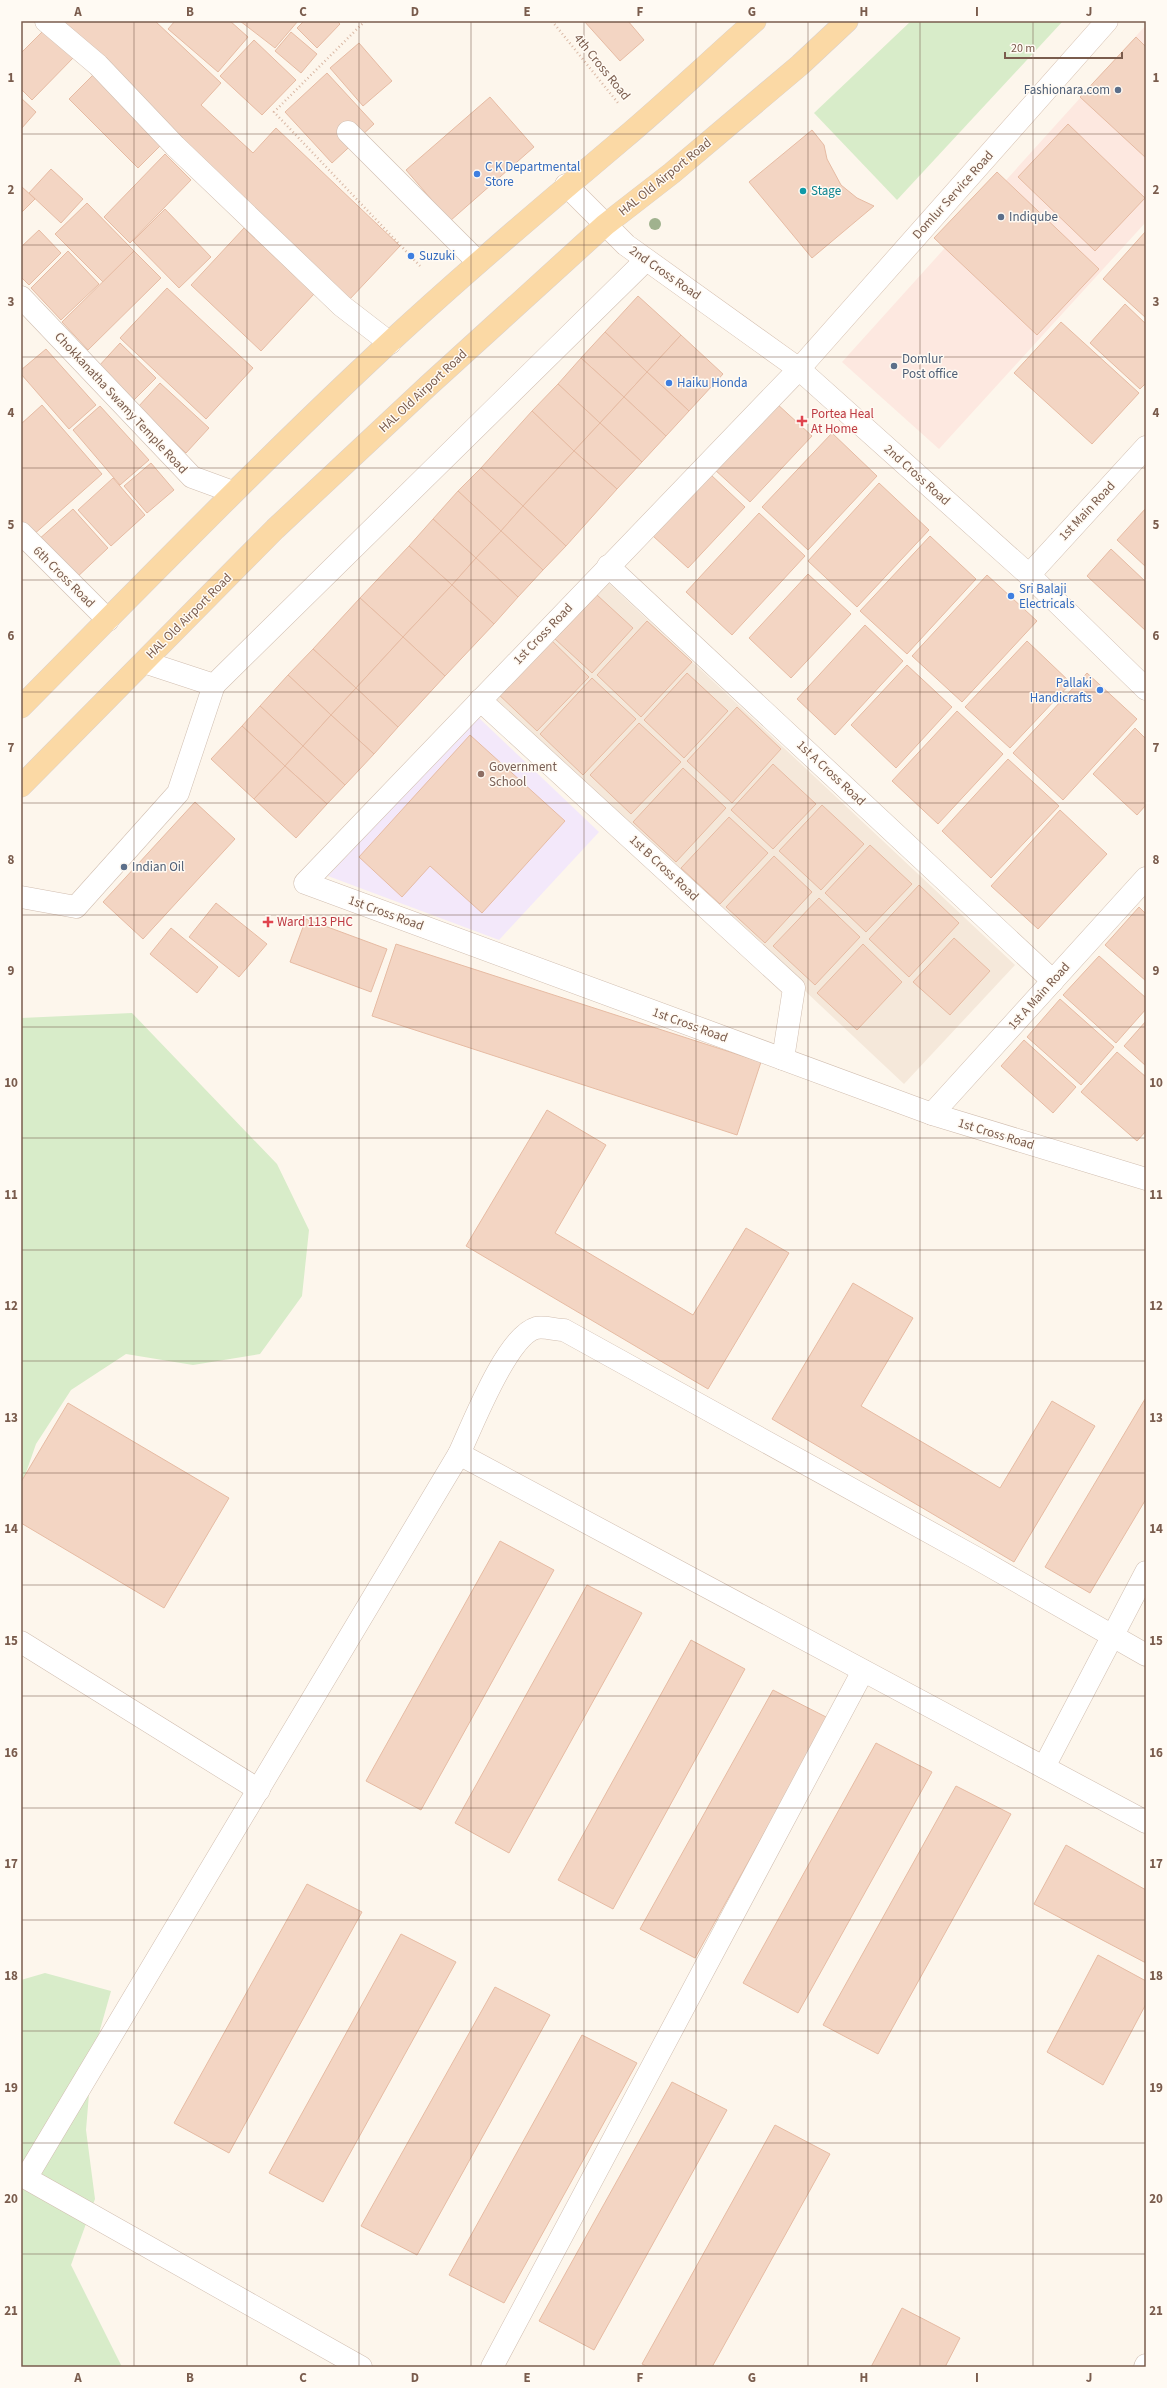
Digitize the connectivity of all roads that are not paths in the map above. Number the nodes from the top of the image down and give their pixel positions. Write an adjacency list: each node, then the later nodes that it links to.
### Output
1 (46, 21): 11 (street)
2 (756, 21): 6 (main road)
3 (846, 21): 7 (main road, HAL Old Airport Road)
4 (1107, 21): 12 (street, Domlur Service Road)
5 (348, 132): 9 (street)
6 (566, 185): 7 (street, 2nd Cross Road); 9 (main road)
7 (604, 225): 8 (street, 2nd Cross Road); 19 (main road, HAL Old Airport Road)
8 (646, 260): 12 (street, 2nd Cross Road); 20 (street)
9 (478, 262): 11 (main road)
10 (21, 297): 14 (street, Chokkanatha Swamy Temple Road)
11 (390, 343): 14 (main road)
12 (799, 369): 16 (street, 1st Cross Road); 17 (street, 2nd Cross Road)
13 (1146, 447): 17 (street, 1st Main Road)
14 (233, 492): 18 (main road)
15 (21, 534): 18 (street, 6th Cross Road)
16 (608, 566): 22 (street, 1st Cross Road); 27 (street, 1st A Cross Road)
17 (1028, 575): 21 (street, 2nd Cross Road)
18 (108, 620): 23 (main road)
19 (144, 662): 20 (street); 24 (main road, HAL Old Airport Road)
20 (214, 685): 26 (street)
21 (1146, 689)
22 (480, 700): 28 (street, 1st B Cross Road); 28 (street, 1st Cross Road)
23 (21, 707)
24 (21, 786)
25 (1146, 878): 27 (street, 1st A Main Road)
26 (21, 897)
27 (1053, 981): 29 (street, 1st A Main Road)
28 (783, 1059): 29 (street, 1st Cross Road)
29 (932, 1114): 30 (street, 1st Cross Road)
30 (1144, 1176)
31 (459, 1454): 33 (street); 36 (street); 38 (street)
32 (1146, 1572): 33 (street)
33 (1112, 1636): 35 (street); 37 (street)
34 (21, 1642): 38 (street)
35 (1146, 1656)
36 (864, 1671): 37 (street); 41 (street)
37 (1044, 1768): 39 (street)
38 (259, 1790): 40 (street)
39 (1146, 1822)
40 (361, 2367)
41 (492, 2367)

